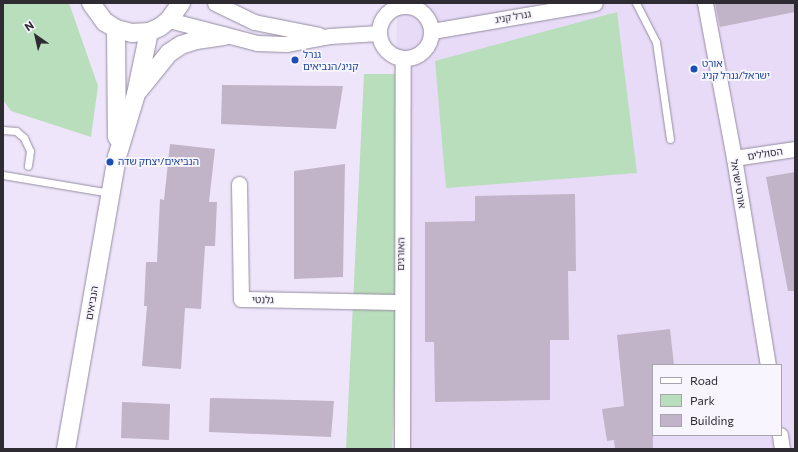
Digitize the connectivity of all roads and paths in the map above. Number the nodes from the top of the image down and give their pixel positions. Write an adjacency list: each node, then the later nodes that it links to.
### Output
1 (91, 3): 9 (street)
2 (180, 3): 8 (street)
3 (215, 3): 14 (street)
4 (595, 3): 10 (street, גנרל קניג)
5 (636, 3): 18 (lane)
6 (704, 3): 21 (street, אורט ישראל)
7 (402, 4): 10 (street); 12 (street)
8 (170, 20): 11 (street); 13 (street)
9 (116, 29): 11 (street); 20 (street, הנביאים)
10 (432, 31): 15 (street)
11 (149, 32): 16 (street, הנביאים)
12 (379, 33): 14 (street); 15 (street)
13 (224, 36): 14 (street); 16 (street)
14 (330, 36)
15 (403, 59): 26 (street, האורגים)
16 (136, 94): 20 (street, הנביאים)
17 (3, 130): 22 (lane)
18 (670, 138)
19 (795, 149): 21 (street, הסוללים)
20 (117, 158): 25 (street, הנביאים)
21 (734, 158): 27 (street, אורט ישראל)
22 (28, 166)
23 (3, 175): 25 (lane)
24 (239, 184): 26 (street, גלנטי)
25 (112, 193): 29 (street, הנביאים)
26 (400, 302): 30 (street, האורגים)
27 (768, 364)
28 (780, 436): 31 (street)
29 (66, 449)
30 (402, 449)
31 (782, 449)

